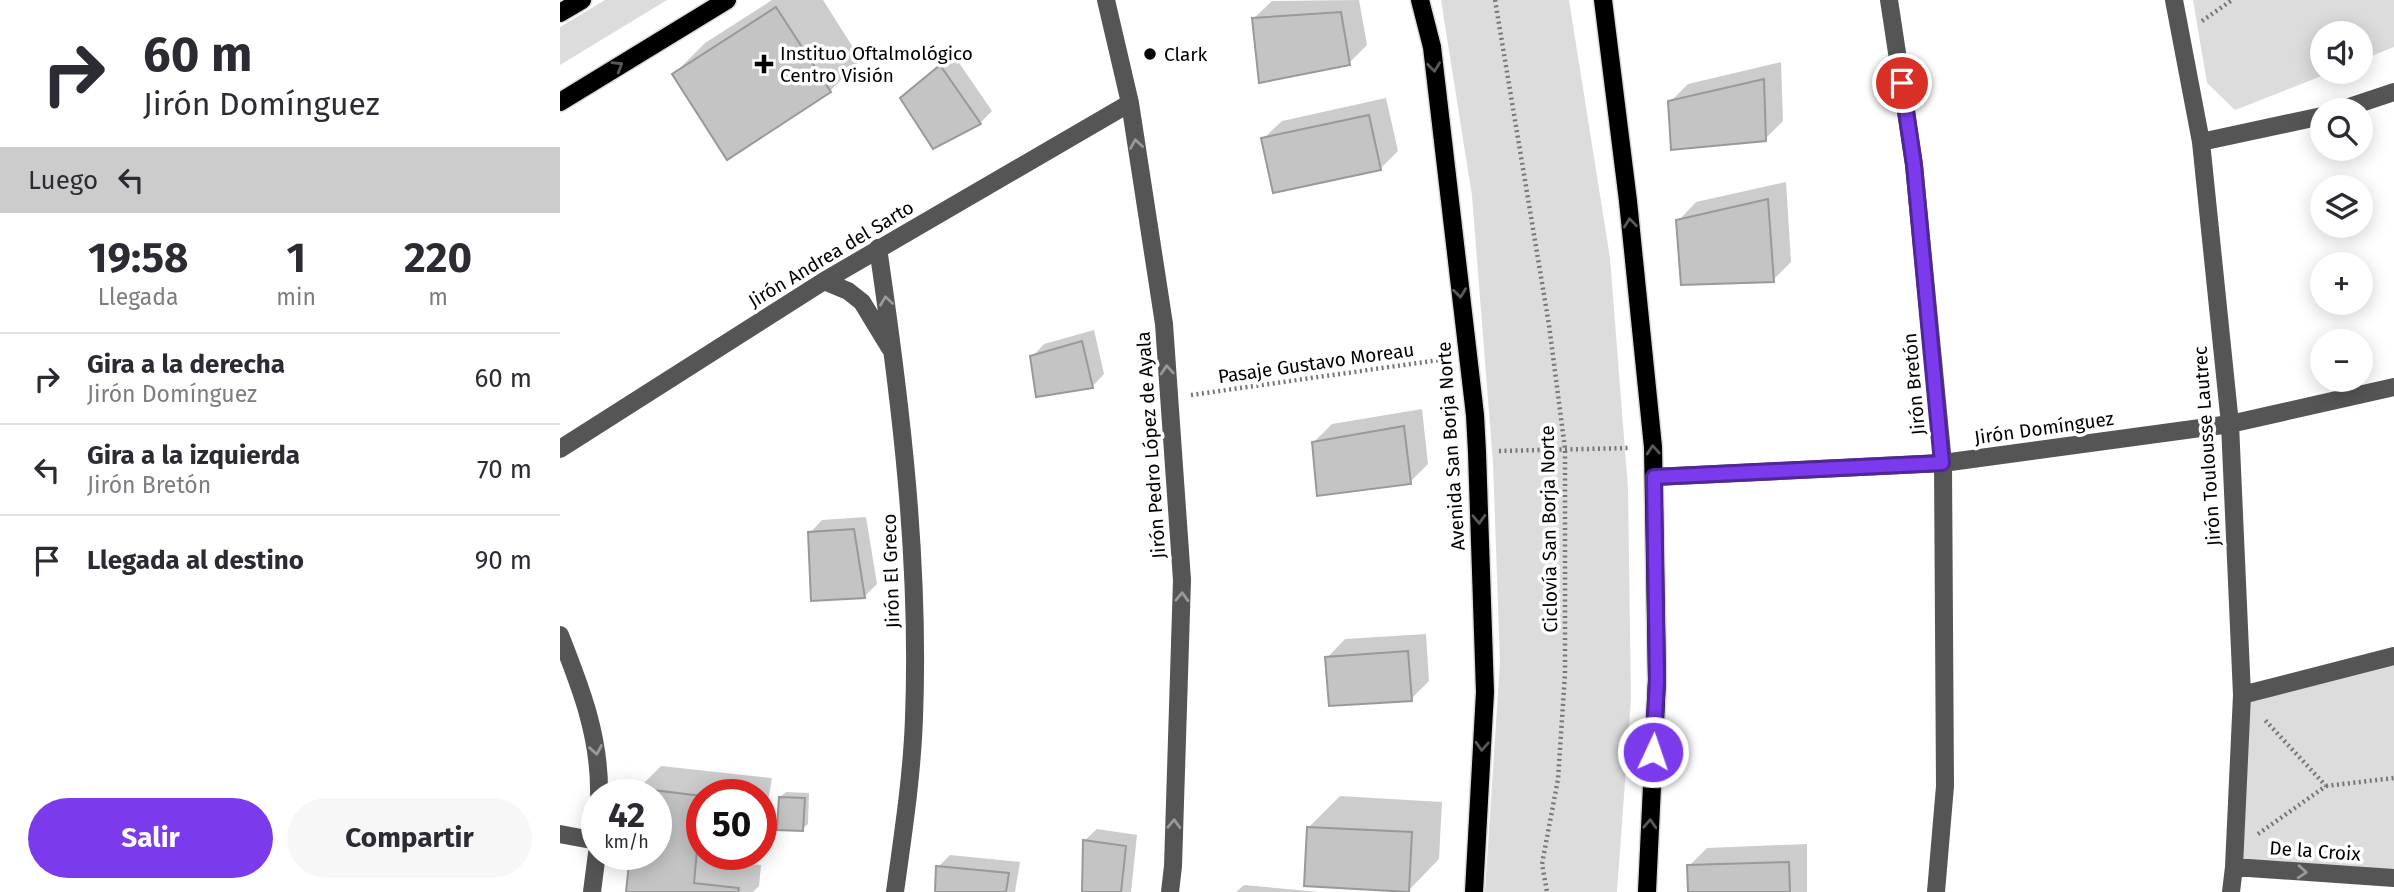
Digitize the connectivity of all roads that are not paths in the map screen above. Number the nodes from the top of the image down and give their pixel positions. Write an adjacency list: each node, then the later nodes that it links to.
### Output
1 (582, 0): 8 (main road)
2 (727, 0): 11 (main road, one-way to 2)
3 (1106, 0): 12 (street, Jirón Pedro López de Ayala)
4 (1420, 0): 35 (main road, Avenida San Borja Norte, one-way to 35)
5 (1603, 0): 22 (main road, one-way to 5)
6 (1889, 0): 21 (street, Jirón Bretón)
7 (2174, 0): 14 (street, Jirón Toulousse Lautrec)
8 (560, 13)
9 (2394, 92): 10 (street)
10 (2373, 99)
11 (560, 102)
12 (1130, 103): 15 (street, Jirón Andrea del Sarto); 34 (street, Jirón Pedro López de Ayala, one-way to 12)
13 (2310, 119): 14 (street)
14 (2201, 142): 19 (street, Jirón Toulousse Lautrec)
15 (878, 248): 16 (street, Jirón Andrea del Sarto); 17 (street, Jirón El Greco, one-way to 15)
16 (824, 281): 17 (street); 20 (street, Jirón Andrea del Sarto)
17 (893, 354): 33 (street, Jirón El Greco)
18 (2394, 387): 19 (street, Jirón Domínguez)
19 (2230, 424): 21 (street, Jirón Domínguez); 25 (street, Jirón Toulousse Lautrec)
20 (560, 449)
21 (1942, 463): 22 (street, Jirón Domínguez); 37 (street, Jirón Bretón)
22 (1654, 477): 36 (main road, one-way to 22)
23 (560, 635): 26 (street, one-way to 26)
24 (2394, 656): 25 (street)
25 (2242, 695): 29 (street, Jirón Toulousse Lautrec)
26 (600, 779)
27 (560, 834): 28 (street)
28 (581, 838)
29 (2234, 859): 31 (street, De la Croix, one-way to 31); 38 (street, Jirón Toulousse Lautrec)
30 (595, 870): 32 (street)
31 (2394, 878)
32 (592, 892)
33 (895, 892)
34 (1170, 892)
35 (1474, 892)
36 (1647, 892)
37 (1936, 892)
38 (2231, 892)

